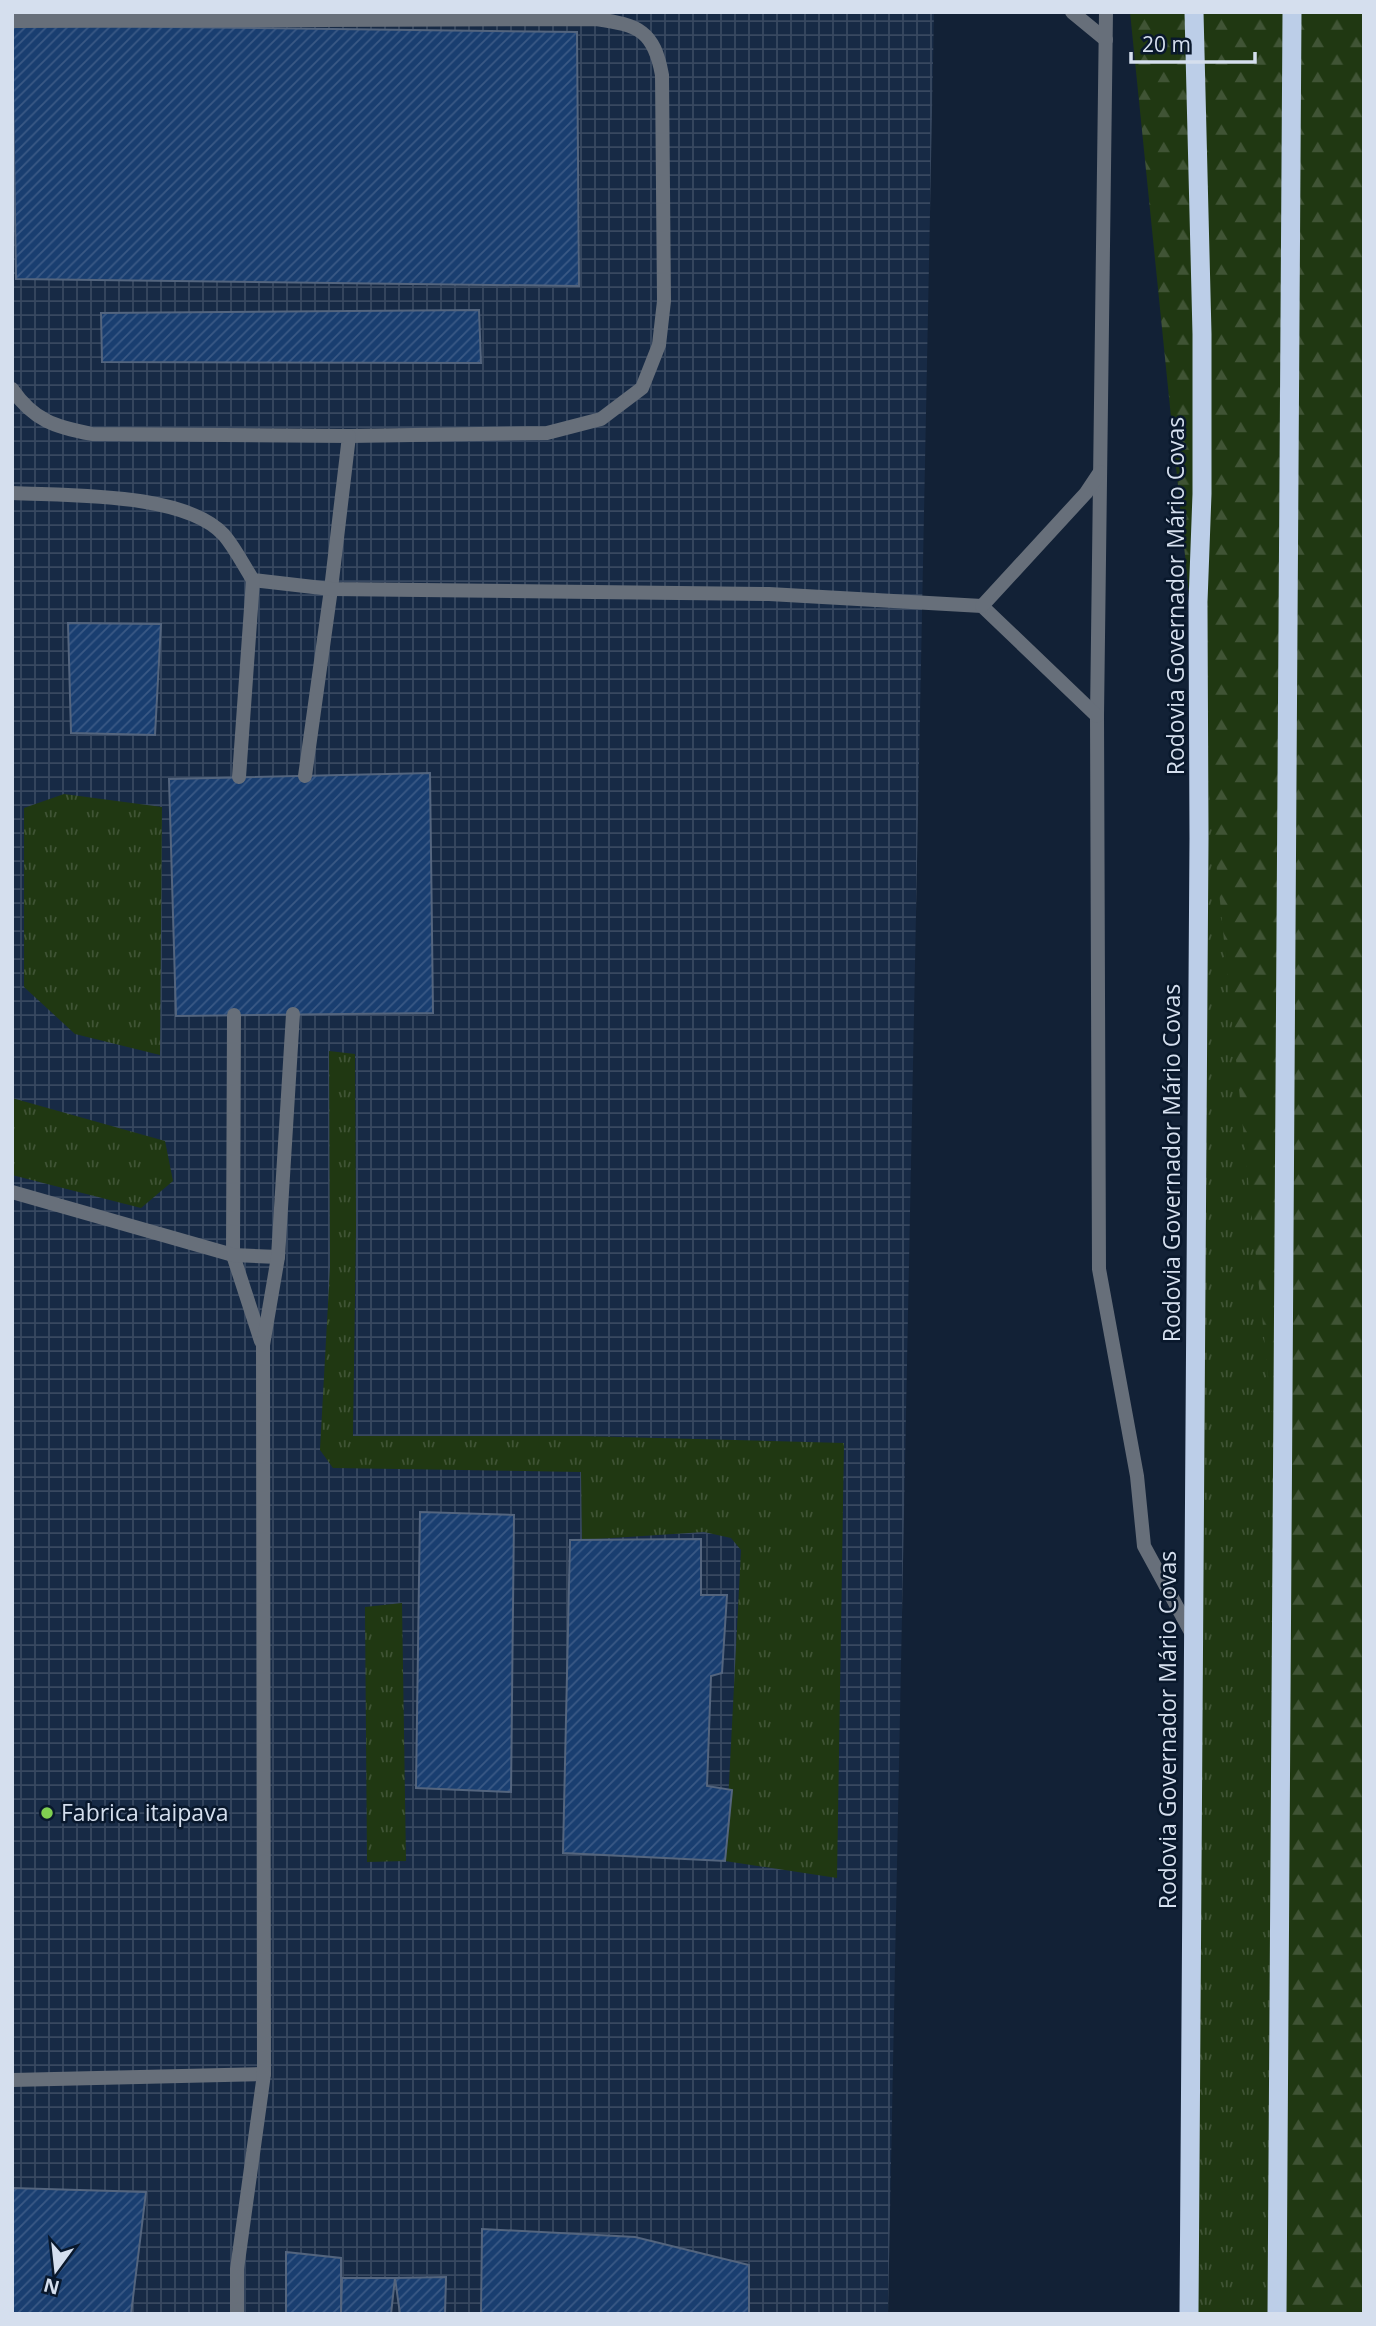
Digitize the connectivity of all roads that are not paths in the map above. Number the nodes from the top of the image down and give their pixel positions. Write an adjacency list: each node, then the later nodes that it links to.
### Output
1 (1072, 12): 6 (lane)
2 (1105, 12): 6 (lane)
3 (1194, 12): 23 (highway, Rodovia Governador Mário Covas)
4 (1292, 12): 28 (highway)
5 (12, 21): 8 (lane)
6 (1106, 40): 9 (lane)
7 (12, 389): 8 (lane)
8 (349, 436): 12 (lane)
9 (1100, 472): 13 (lane); 14 (lane)
10 (12, 493): 11 (lane)
11 (253, 580): 12 (lane); 16 (lane)
12 (331, 589): 13 (lane); 15 (lane)
13 (982, 606): 14 (lane)
14 (1097, 716): 23 (lane)
15 (305, 776)
16 (239, 777)
17 (293, 1014): 21 (lane)
18 (234, 1015): 20 (lane)
19 (12, 1192): 20 (lane)
20 (233, 1255): 21 (lane); 22 (lane)
21 (278, 1257): 22 (lane)
22 (263, 1345): 24 (lane)
23 (1194, 1638): 27 (highway, Rodovia Governador Mário Covas)
24 (264, 2074): 25 (lane); 26 (lane)
25 (12, 2080)
26 (237, 2314)
27 (1189, 2314)
28 (1277, 2314)

